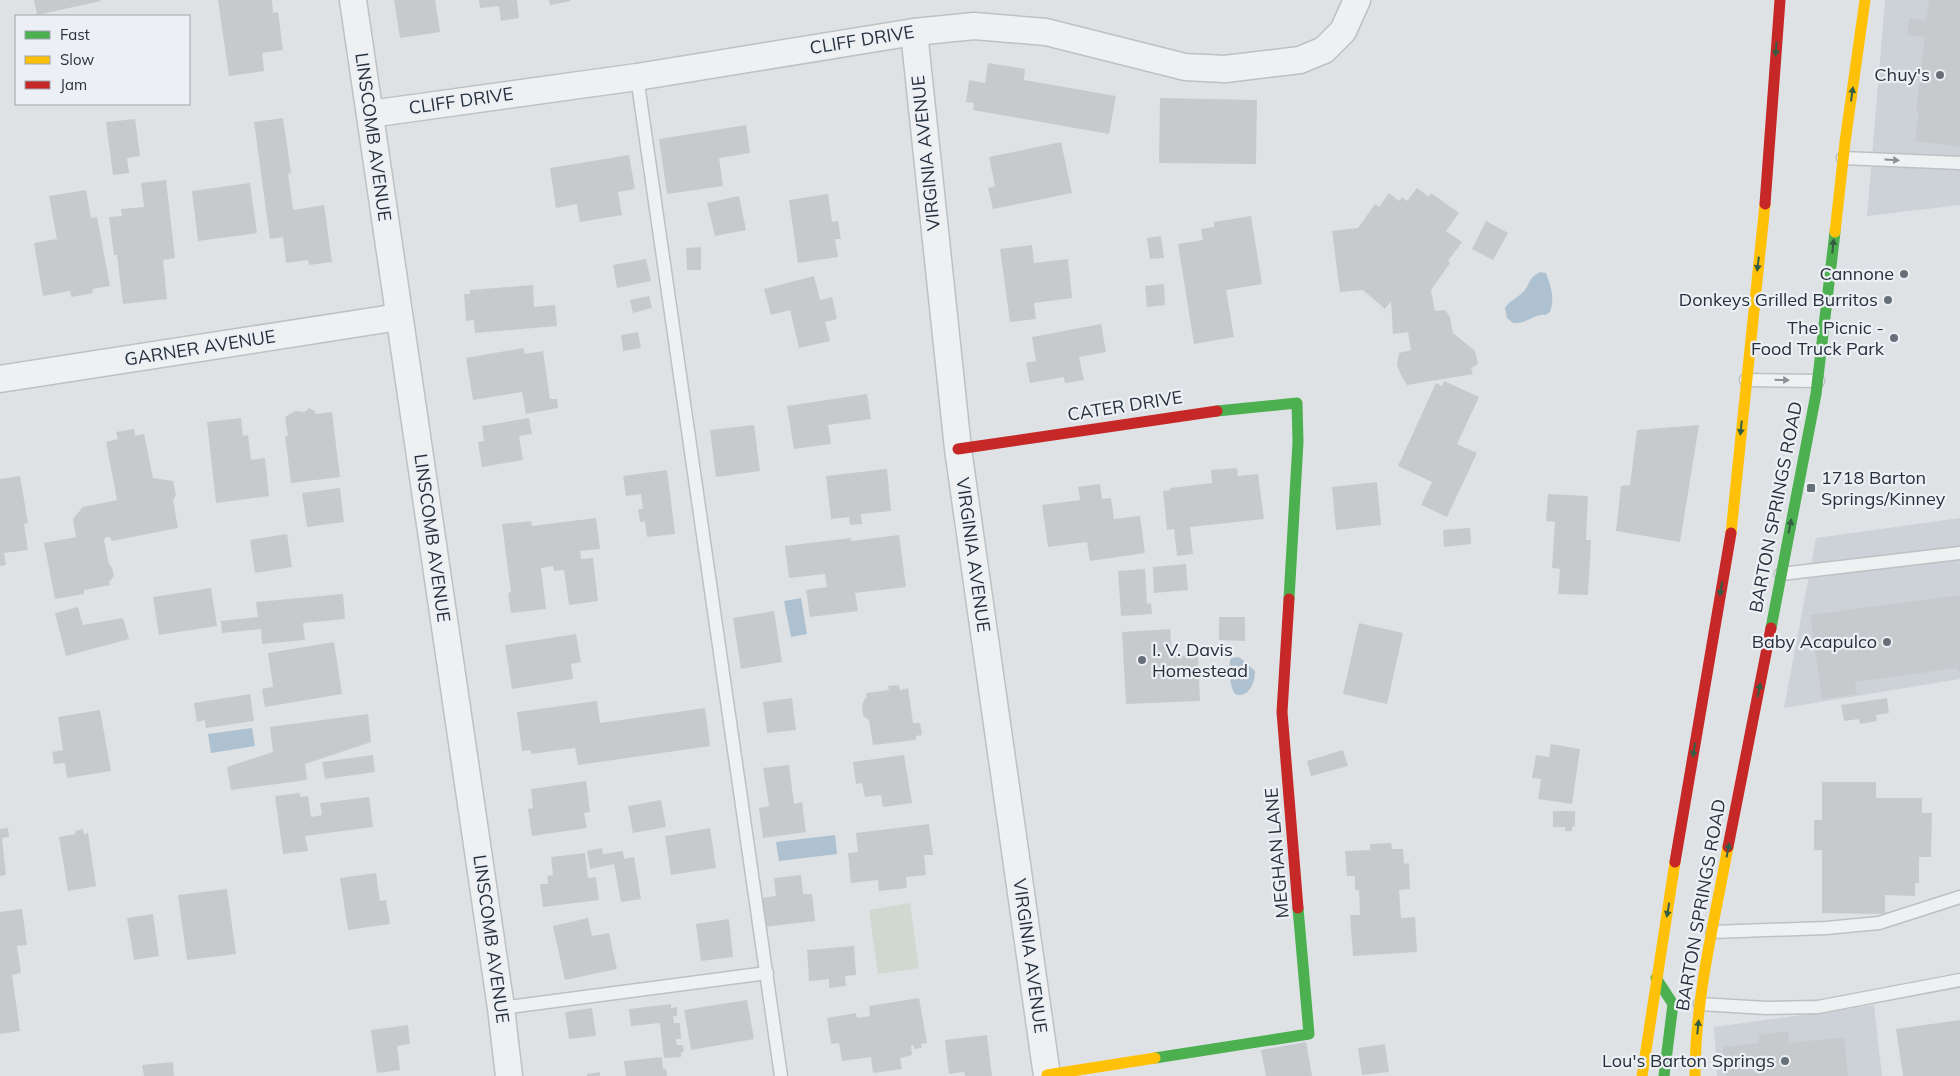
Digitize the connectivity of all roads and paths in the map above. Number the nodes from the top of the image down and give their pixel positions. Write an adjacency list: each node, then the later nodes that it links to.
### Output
1 (353, 0): 7 (street, LINSCOMB AVENUE)
2 (1357, 0): 5 (street, CLIFF DRIVE)
3 (1780, 0): 12 (main road, BARTON SPRINGS ROAD, one-way to 12)
4 (1865, 0): 8 (main road, BARTON SPRINGS ROAD, one-way to 4)
5 (914, 32): 6 (street, CLIFF DRIVE); 15 (street, VIRGINIA AVENUE)
6 (637, 77): 7 (street, CLIFF DRIVE); 20 (lane)
7 (370, 114): 10 (street, LINSCOMB AVENUE)
8 (1843, 158): 9 (lane, one-way to 9); 13 (main road, BARTON SPRINGS ROAD, one-way to 8)
9 (1960, 163)
10 (400, 318): 11 (street, GARNER AVENUE); 24 (street, LINSCOMB AVENUE)
11 (0, 379)
12 (1746, 380): 13 (lane, one-way to 13); 21 (main road, BARTON SPRINGS ROAD, one-way to 21)
13 (1818, 381): 17 (main road, BARTON SPRINGS ROAD, one-way to 13)
14 (1297, 403): 15 (main road, CATER DRIVE); 27 (main road, MEGHAN LANE)
15 (958, 449): 27 (street, VIRGINIA AVENUE)
16 (1960, 553): 17 (lane)
17 (1781, 574): 19 (main road, BARTON SPRINGS ROAD, one-way to 17)
18 (1960, 897): 19 (lane)
19 (1712, 932): 23 (main road, BARTON SPRINGS ROAD)
20 (767, 973): 24 (lane); 26 (lane)
21 (1656, 978): 28 (main road, BARTON SPRINGS ROAD); 29 (main road)
22 (1960, 980): 23 (lane)
23 (1700, 1004): 30 (main road, BARTON SPRINGS ROAD, one-way to 23)
24 (501, 1008): 25 (street, LINSCOMB AVENUE)
25 (509, 1076)
26 (781, 1076)
27 (1047, 1076)
28 (1642, 1076)
29 (1664, 1076)
30 (1695, 1076)

